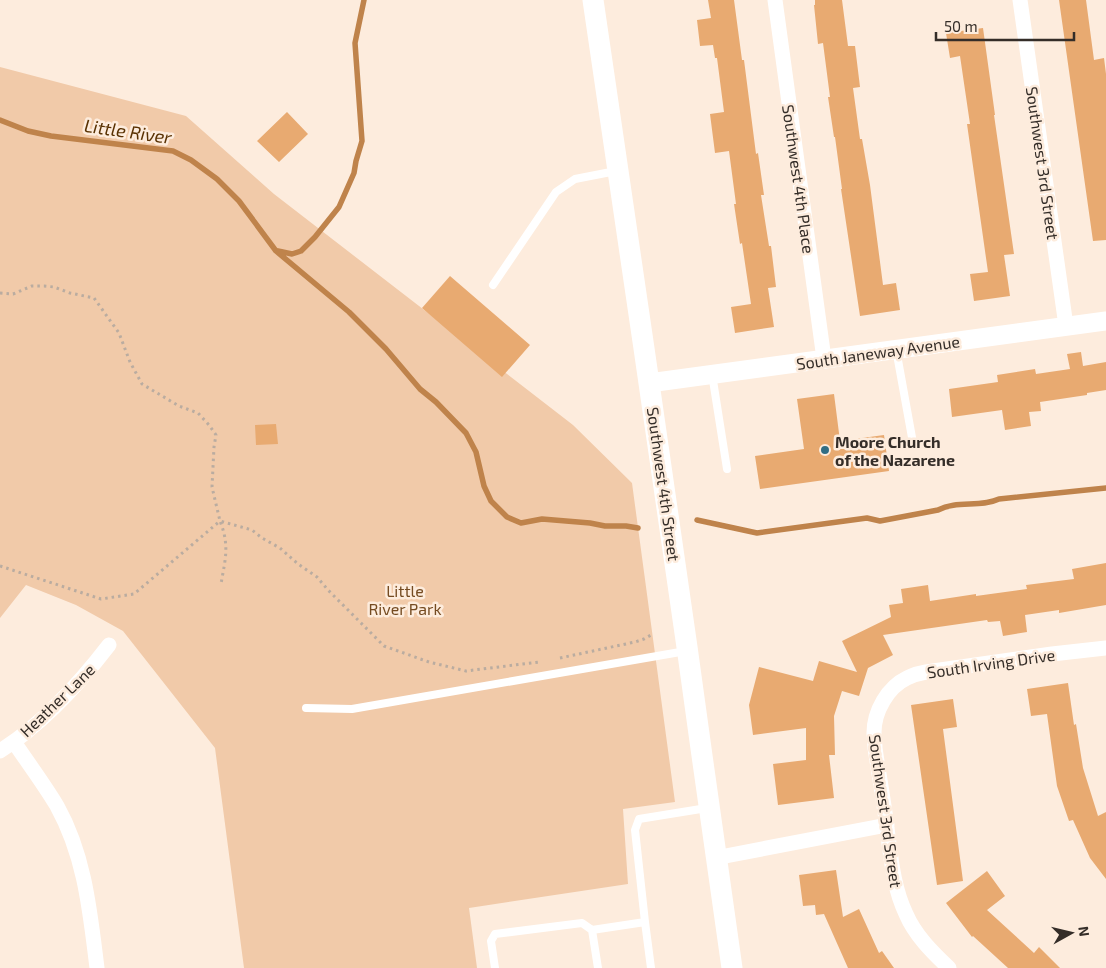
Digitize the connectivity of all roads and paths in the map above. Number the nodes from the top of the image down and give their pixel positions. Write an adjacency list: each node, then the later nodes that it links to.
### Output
1 (593, 0): 4 (main road, Southwest 4th Street)
2 (775, 0): 10 (street, Southwest 4th Place)
3 (1020, 0): 8 (street, Southwest 3rd Street)
4 (618, 171): 5 (lane); 12 (main road, Southwest 4th Street)
5 (494, 285)
6 (0, 293): 15 (path)
7 (1106, 320): 8 (street, South Janeway Avenue)
8 (1066, 326): 9 (street, South Janeway Avenue)
9 (896, 349): 10 (street, South Janeway Avenue); 13 (lane)
10 (824, 359): 11 (street, South Janeway Avenue)
11 (712, 374): 12 (street, South Janeway Avenue); 14 (lane)
12 (649, 383): 21 (main road, Southwest 4th Street)
13 (913, 443)
14 (727, 469)
15 (220, 521): 16 (path); 17 (path); 23 (path)
16 (0, 566)
17 (221, 584)
18 (651, 635): 22 (path)
19 (109, 645): 26 (street, Heather Lane)
20 (1106, 648): 24 (street, South Irving Drive)
21 (688, 650): 25 (lane); 28 (main road, Southwest 4th Street)
22 (558, 658)
23 (539, 662)
24 (884, 699): 29 (street, Southwest 3rd Street)
25 (306, 708)
26 (14, 742): 27 (street, Heather Lane); 33 (street)
27 (0, 751)
28 (709, 808): 30 (main road, Southwest 4th Street); 31 (lane)
29 (887, 826): 30 (street); 38 (street, Southwest 3rd Street)
30 (716, 858): 37 (main road, Southwest 4th Street)
31 (645, 922): 32 (lane); 36 (lane)
32 (592, 930): 34 (lane); 35 (lane)
33 (97, 968)
34 (495, 968)
35 (598, 968)
36 (651, 968)
37 (732, 968)
38 (949, 968)

